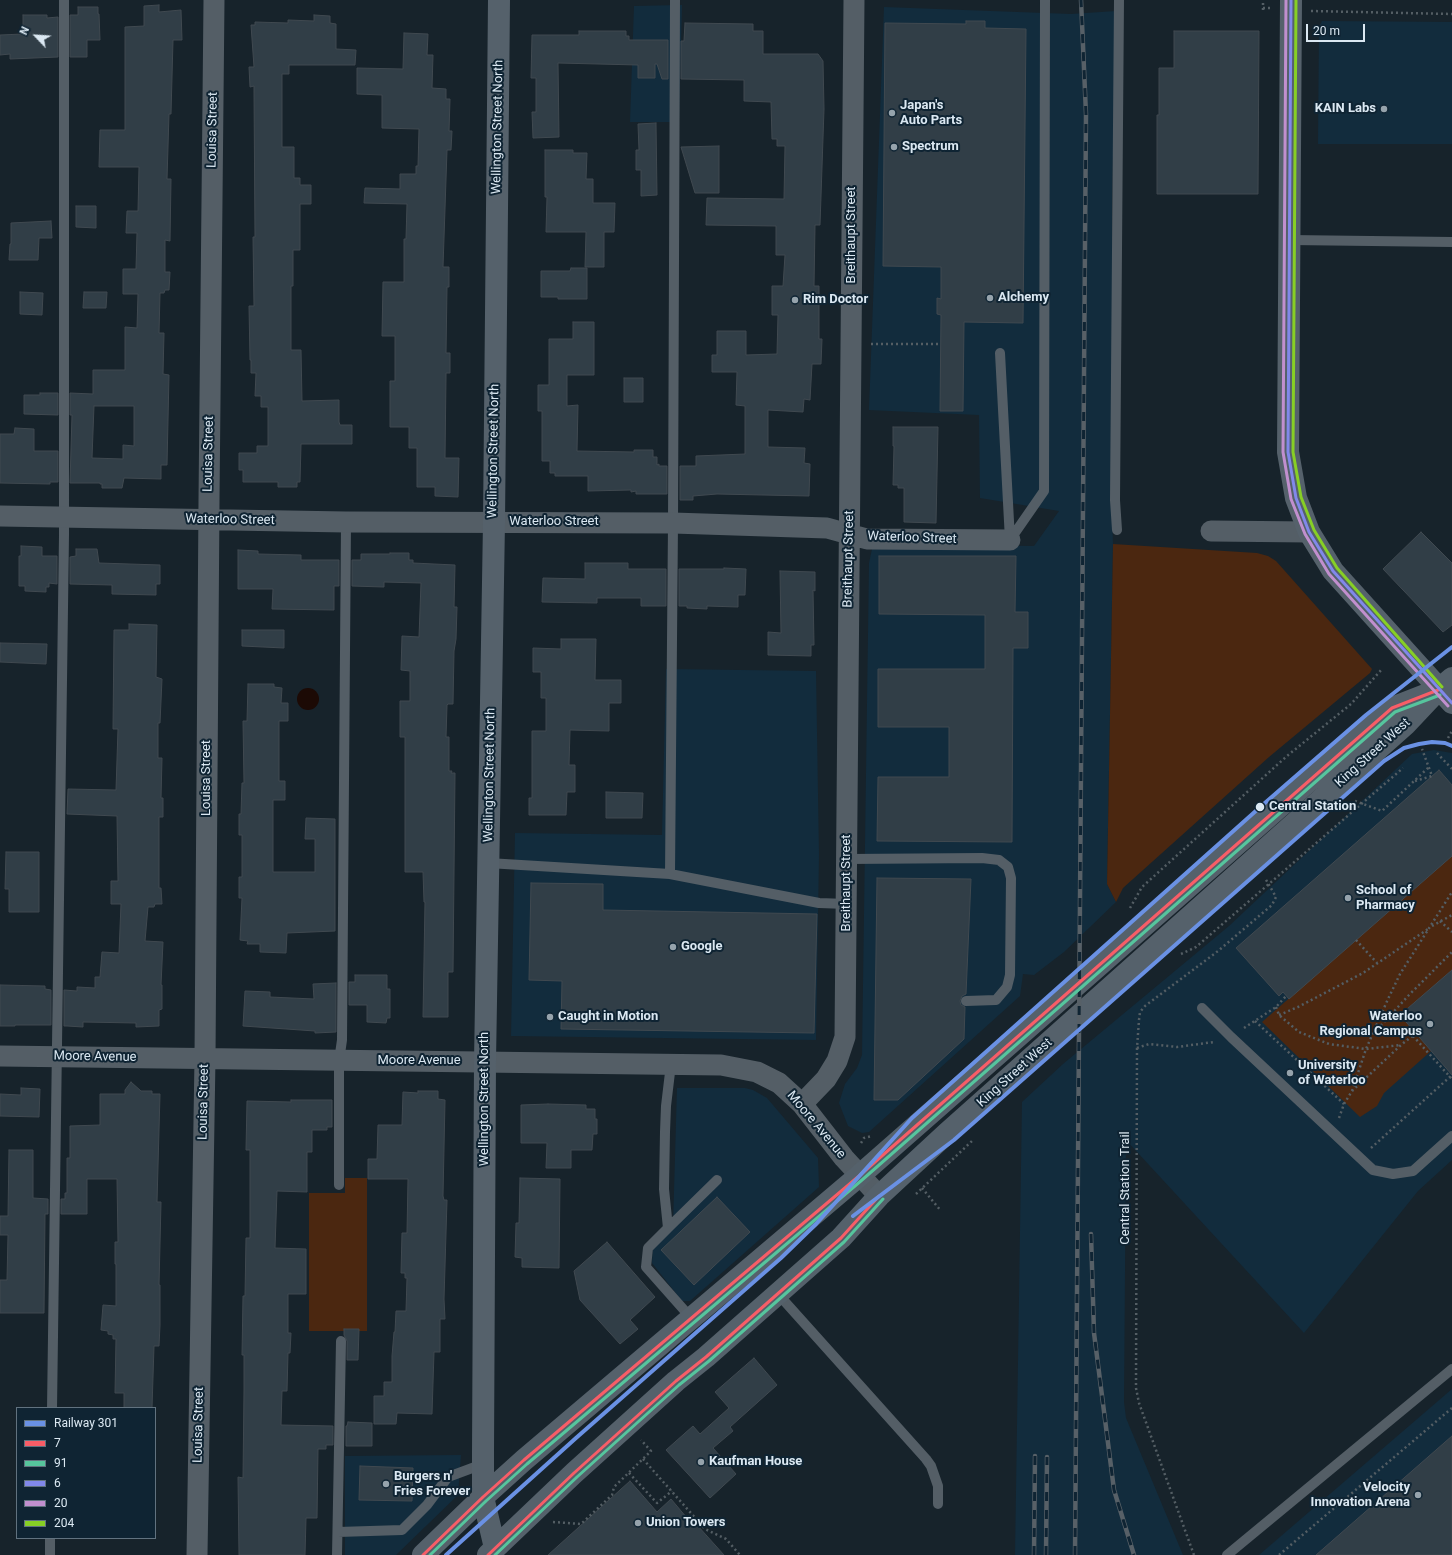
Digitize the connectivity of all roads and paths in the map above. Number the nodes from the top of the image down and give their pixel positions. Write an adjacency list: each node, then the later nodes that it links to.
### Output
1 (64, 0): 19 (lane)
2 (214, 0): 20 (street, Louisa Street)
3 (499, 0): 22 (main road, Wellington Street North)
4 (675, 0): 23 (lane)
5 (854, 0): 27 (street, Breithaupt Street)
6 (1045, 0): 28 (lane)
7 (1119, 0): 24 (lane)
8 (1263, 0): 10 (path)
9 (1291, 0): 13 (main road)
10 (1263, 10)
11 (1318, 11): 12 (path)
12 (1452, 14)
13 (1290, 240): 14 (lane); 26 (main road)
14 (1452, 242)
15 (866, 344): 16 (path)
16 (941, 344)
17 (1000, 353): 28 (lane)
18 (0, 516): 19 (street, Waterloo Street)
19 (64, 517): 20 (street, Waterloo Street); 70 (lane)
20 (208, 519): 21 (street, Waterloo Street); 71 (street, Louisa Street)
21 (346, 522): 22 (street, Waterloo Street); 72 (lane)
22 (494, 522): 23 (street, Waterloo Street); 42 (main road, Wellington Street North)
23 (673, 523): 27 (street, Waterloo Street); 43 (lane)
24 (1117, 530)
25 (1211, 531): 26 (street)
26 (1309, 532): 30 (main road)
27 (849, 533): 28 (street, Waterloo Street); 41 (street, Breithaupt Street)
28 (1010, 540)
29 (1382, 669): 48 (path)
30 (1448, 690): 82 (main road, King Street West); 86 (main road, King Street West)
31 (1452, 731): 32 (path)
32 (1448, 738)
33 (1422, 749): 35 (path)
34 (1437, 753): 37 (path)
35 (1429, 767): 38 (path); 38 (path)
36 (1403, 768): 40 (path)
37 (1452, 769)
38 (1413, 782): 40 (path)
39 (1355, 801): 40 (path)
40 (1362, 804): 45 (path)
41 (847, 859): 47 (street, Breithaupt Street); 57 (lane)
42 (488, 864): 43 (lane); 73 (main road, Wellington Street North)
43 (670, 874): 47 (lane)
44 (1265, 878): 45 (path, Central Station Trail)
45 (1269, 884): 55 (path); 67 (path, Central Station Trail)
46 (1452, 892): 51 (path)
47 (847, 904): 77 (street, Breithaupt Street)
48 (1130, 908)
49 (1452, 914): 50 (path)
50 (1440, 921): 51 (path); 52 (path)
51 (1430, 928): 56 (path); 63 (path)
52 (1452, 932)
53 (1356, 940): 56 (path)
54 (1452, 952): 63 (path)
55 (1179, 955)
56 (1377, 963): 60 (path)
57 (966, 1001)
58 (1276, 1007): 60 (path)
59 (1202, 1008): 79 (lane)
60 (1279, 1015): 68 (path)
61 (1255, 1021): 78 (path)
62 (1416, 1033): 64 (path)
63 (1372, 1035): 68 (path)
64 (1413, 1036): 66 (path); 75 (path)
65 (1149, 1044): 67 (path)
66 (1401, 1045): 68 (path); 76 (path)
67 (1137, 1048): 111 (path, Central Station Trail)
68 (1366, 1049): 76 (path)
69 (0, 1056): 70 (street, Moore Avenue)
70 (57, 1056): 71 (street, Moore Avenue); 93 (lane)
71 (205, 1058): 72 (street, Moore Avenue); 107 (street, Louisa Street)
72 (339, 1061): 73 (street, Moore Avenue); 84 (lane)
73 (485, 1062): 74 (street, Moore Avenue); 97 (main road, Wellington Street North)
74 (671, 1064): 77 (street, Moore Avenue); 88 (lane)
75 (1451, 1077): 81 (path)
76 (1352, 1092): 78 (path)
77 (802, 1104): 82 (street, Moore Avenue)
78 (1344, 1104): 79 (path)
79 (1334, 1133): 81 (lane)
80 (1452, 1136): 81 (lane)
81 (1360, 1158)
82 (859, 1176): 86 (street, Moore Avenue); 90 (main road, King Street West)
83 (718, 1180): 88 (lane)
84 (339, 1185)
85 (922, 1188): 87 (path)
86 (879, 1196): 89 (main road, King Street West)
87 (941, 1211)
88 (668, 1228): 90 (lane)
89 (778, 1294): 101 (lane); 105 (main road, King Street West)
90 (692, 1319): 100 (main road, King Street West)
91 (341, 1341): 103 (lane)
92 (1452, 1369): 112 (lane)
93 (52, 1407)
94 (1452, 1408): 113 (path)
95 (651, 1452): 96 (path)
96 (643, 1459): 98 (path); 99 (path)
97 (484, 1464): 100 (main road, Wellington Street North); 103 (lane)
98 (629, 1473): 99 (path); 102 (path)
99 (672, 1491): 110 (path)
100 (483, 1497): 105 (main road, Wellington Street North); 109 (main road, King Street West)
101 (938, 1504)
102 (547, 1521)
103 (338, 1532): 108 (lane)
104 (50, 1539): 106 (lane)
105 (495, 1553)
106 (50, 1555)
107 (197, 1555)
108 (337, 1555)
109 (423, 1555)
110 (740, 1555)
111 (1194, 1555)
112 (1227, 1555)
113 (1279, 1555)

